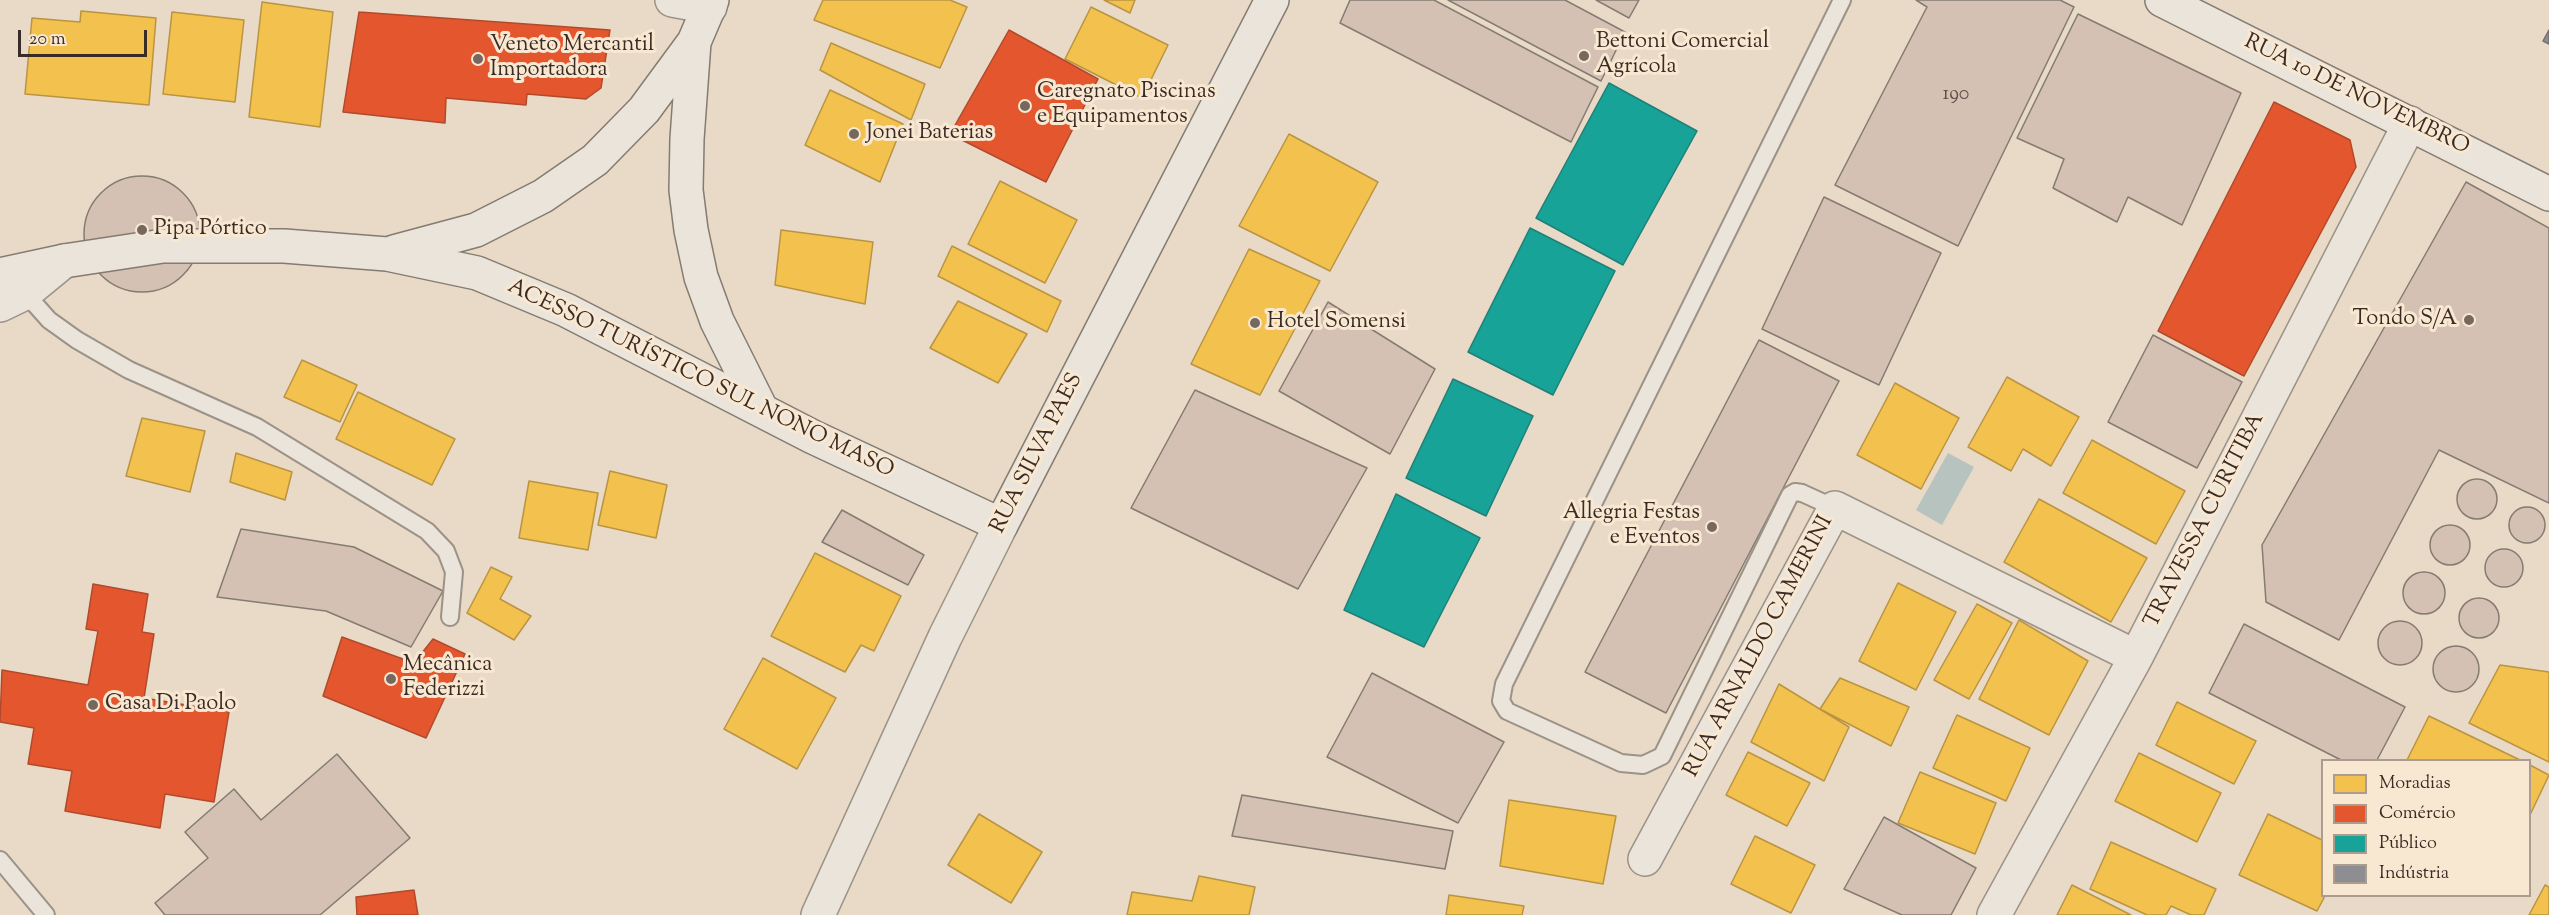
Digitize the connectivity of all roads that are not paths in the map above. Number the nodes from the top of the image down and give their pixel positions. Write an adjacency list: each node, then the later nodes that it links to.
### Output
1 (672, 0): 5 (main road)
2 (1272, 0): 13 (main road, RUA SILVA PAES)
3 (1842, 0): 12 (lane)
4 (2162, 0): 7 (main road, RUA 10 DE NOVEMBRO)
5 (711, 3): 6 (main road)
6 (694, 42): 9 (main road); 11 (main road)
7 (2410, 123): 8 (main road, RUA 10 DE NOVEMBRO); 15 (main road, TRAVESSA CURITIBA)
8 (2549, 194)
9 (387, 254): 10 (main road, ACESSO TURÍSTICO SUL NONO MASO); 11 (main road, ACESSO TURÍSTICO SUL NONO MASO)
10 (8, 291): 14 (lane)
11 (760, 407): 13 (main road, ACESSO TURÍSTICO SUL NONO MASO)
12 (1835, 508): 15 (main road, RUA ARNALDO CAMERINI); 16 (main road, RUA ARNALDO CAMERINI)
13 (1001, 525): 19 (main road, RUA SILVA PAES)
14 (450, 617)
15 (2136, 657): 20 (main road, TRAVESSA CURITIBA)
16 (1645, 859)
17 (0, 860): 18 (lane)
18 (46, 915)
19 (818, 915)
20 (1994, 915)

